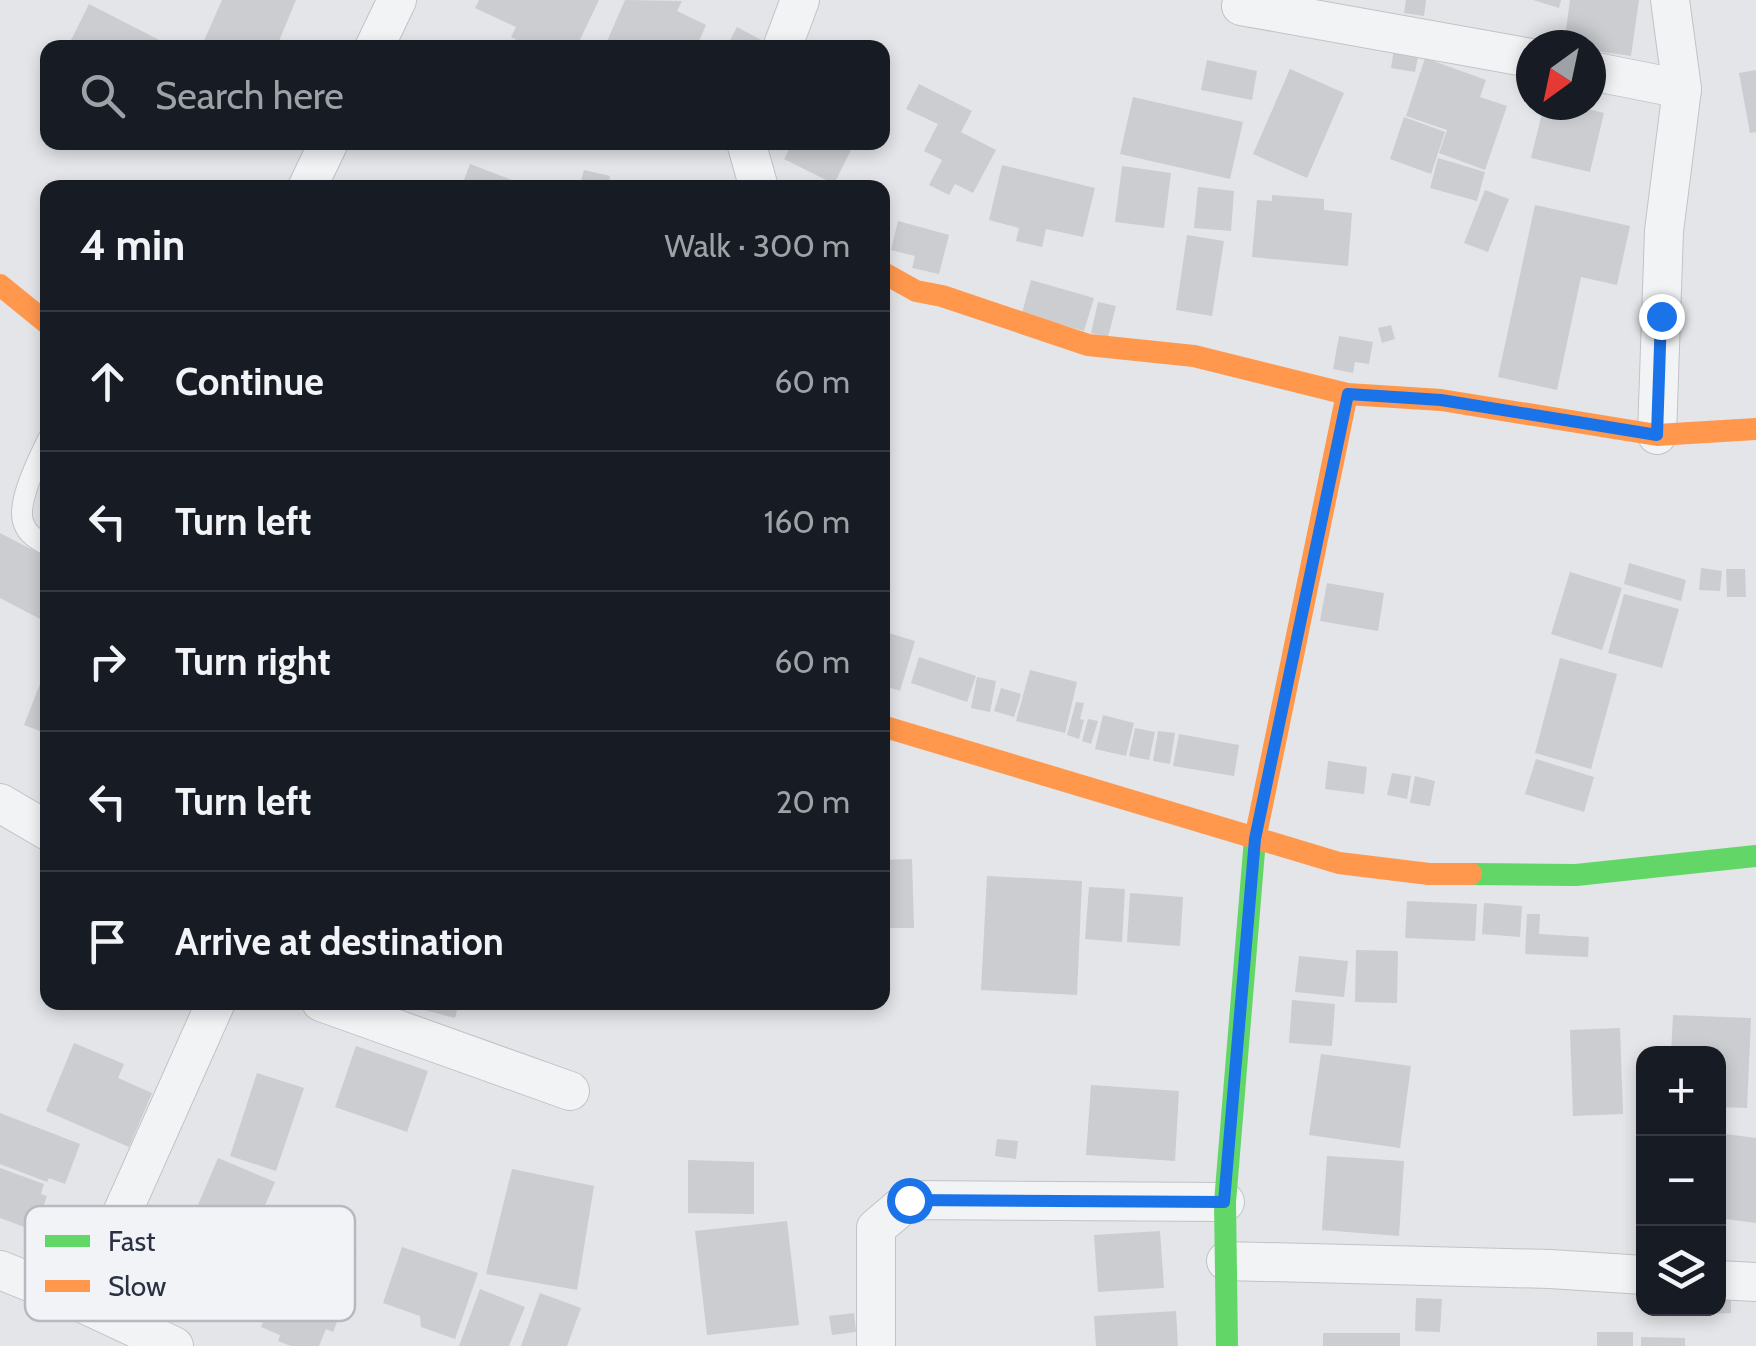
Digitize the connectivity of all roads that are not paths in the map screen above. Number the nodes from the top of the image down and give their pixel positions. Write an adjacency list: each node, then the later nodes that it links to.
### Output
1 (397, 0): 5 (street)
2 (800, 0): 6 (street)
3 (1670, 0): 9 (street)
4 (1241, 6): 7 (street)
5 (378, 40)
6 (785, 40)
7 (1516, 55)
8 (1606, 73): 9 (street)
9 (1682, 89): 19 (street)
10 (324, 150): 12 (street)
11 (748, 150): 13 (street)
12 (311, 180)
13 (757, 180)
14 (890, 276): 17 (street)
15 (0, 286): 16 (street)
16 (40, 318)
17 (1348, 394): 19 (street); 25 (street)
18 (1756, 428): 19 (street)
19 (1657, 435)
20 (40, 458): 21 (lane)
21 (40, 541)
22 (890, 728): 25 (street)
23 (0, 803): 24 (street)
24 (40, 827)
25 (1255, 839): 26 (street); 30 (street)
26 (1756, 856)
27 (212, 1010): 31 (street)
28 (343, 1010): 29 (street)
29 (570, 1091)
30 (1224, 1202): 32 (street); 40 (street)
31 (125, 1206)
32 (1226, 1262): 34 (street); 41 (street)
33 (0, 1270): 35 (street)
34 (1636, 1274)
35 (25, 1280)
36 (1726, 1280): 37 (street)
37 (1756, 1282)
38 (119, 1321): 39 (street)
39 (174, 1346)
40 (876, 1346)
41 (1227, 1346)

